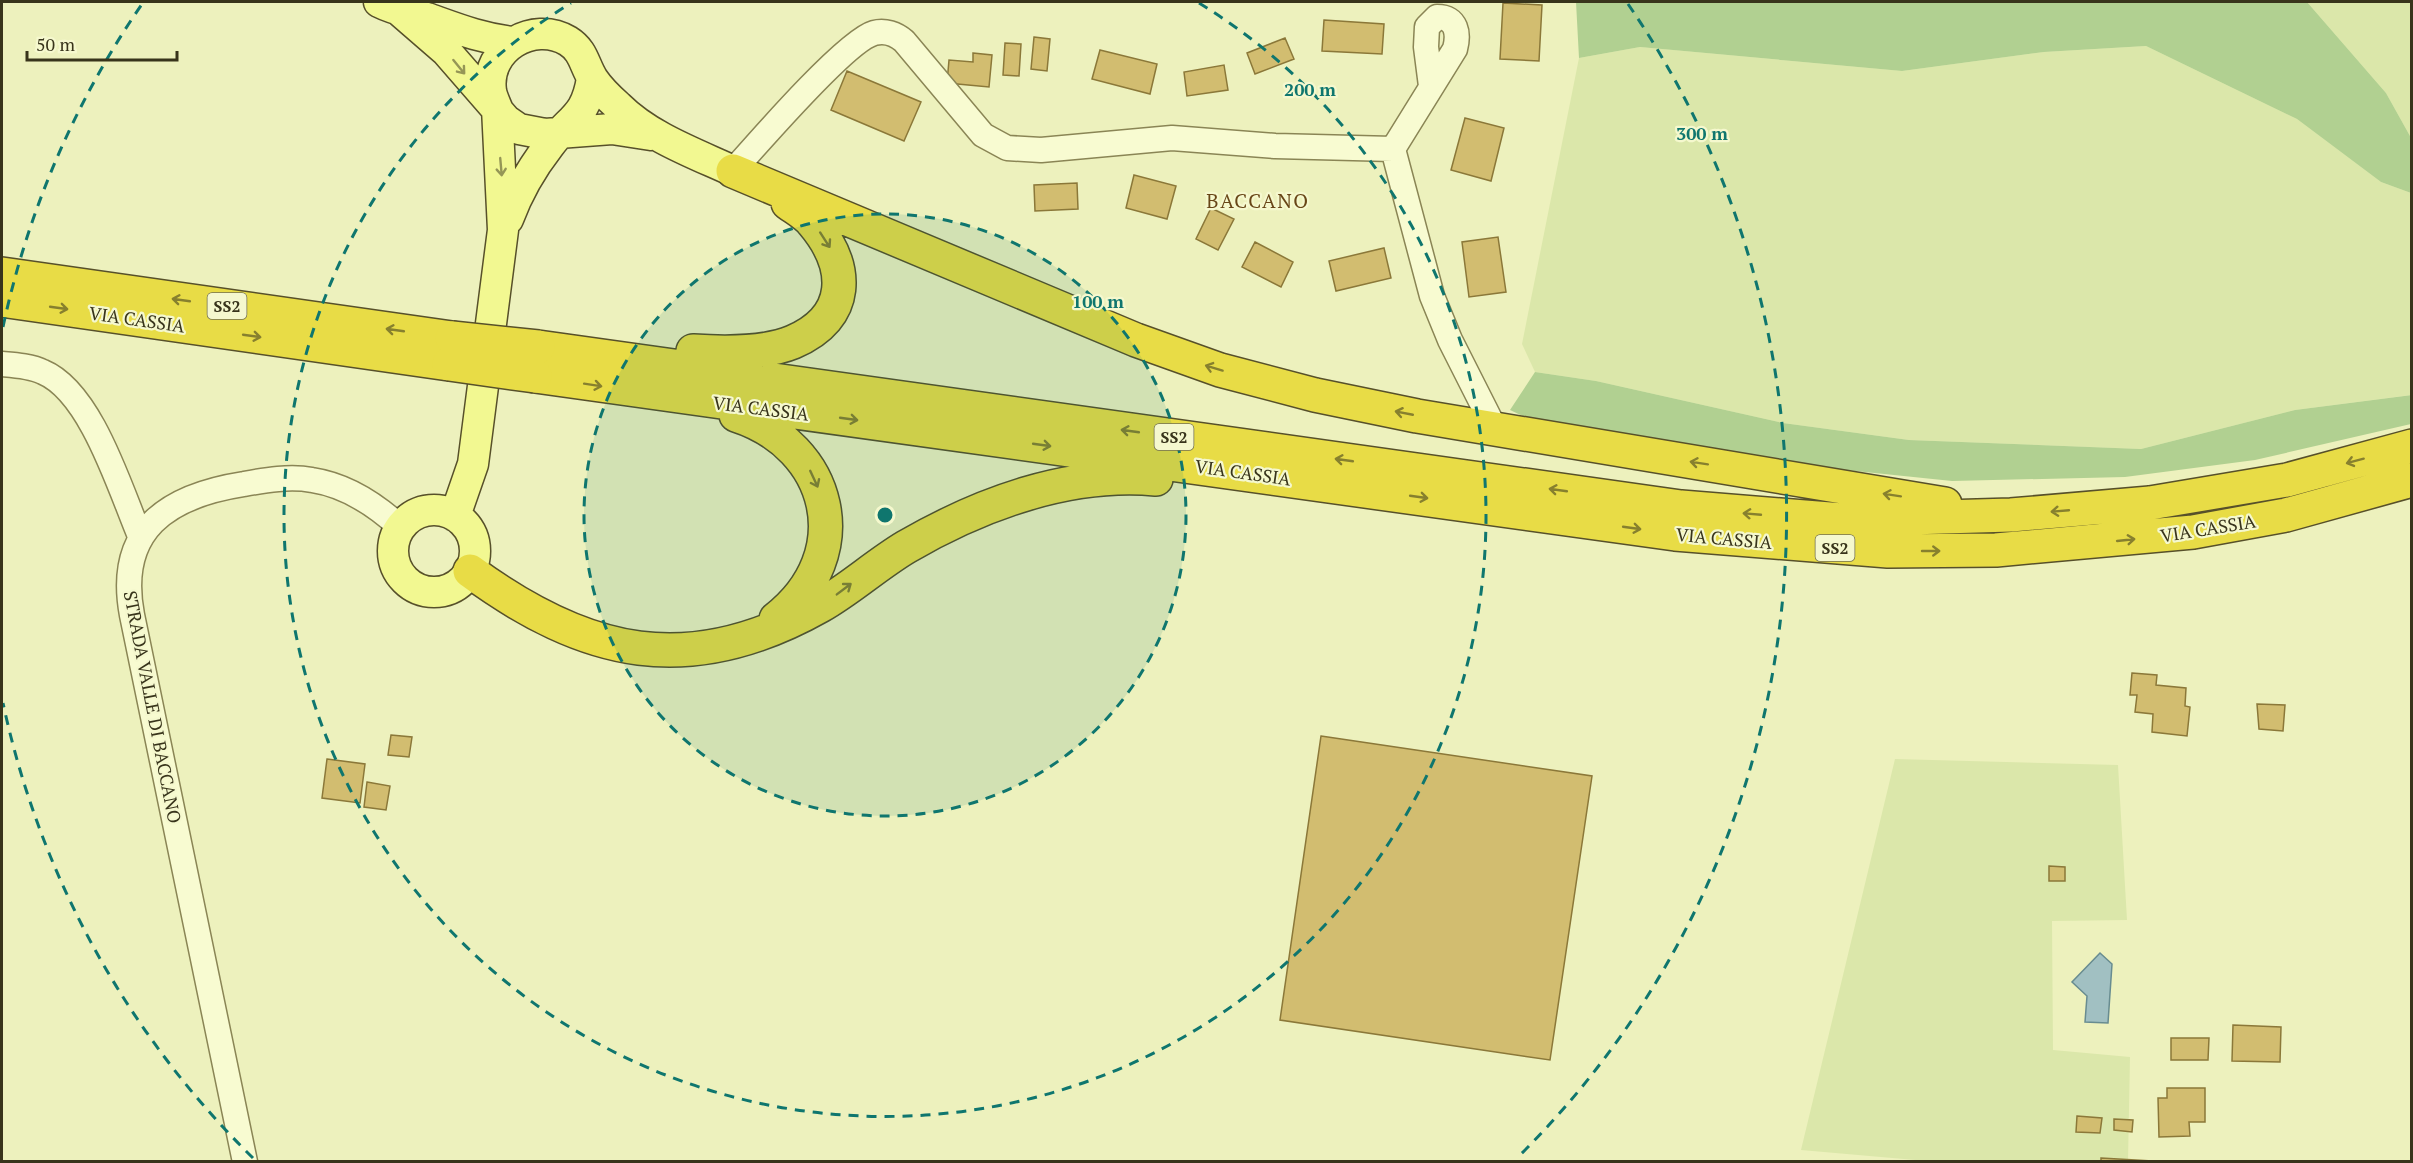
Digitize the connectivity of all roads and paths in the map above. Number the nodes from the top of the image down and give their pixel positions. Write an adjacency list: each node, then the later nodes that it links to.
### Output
1 (390, 7): 2 (main road); 5 (main road, one-way to 5)
2 (513, 42): 3 (main road); 5 (main road)
3 (592, 78): 6 (main road); 7 (main road)
4 (1431, 86): 8 (street)
5 (497, 108): 6 (main road); 11 (main road, one-way to 11)
6 (560, 132): 7 (main road); 11 (main road)
7 (660, 137): 9 (main road)
8 (1392, 149): 9 (street); 17 (street)
9 (733, 171): 10 (highway)
10 (767, 187): 15 (highway, one-way to 15); 19 (highway, one-way to 10)
11 (503, 230): 25 (main road)
12 (2, 274): 14 (highway, VIA CASSIA / SS2, one-way to 12)
13 (2, 300): 14 (highway, VIA CASSIA / SS2, one-way to 14)
14 (451, 351): 15 (highway, VIA CASSIA / SS2, bridge)
15 (537, 362): 18 (highway, VIA CASSIA / SS2, one-way to 18); 24 (highway, VIA CASSIA / SS2, one-way to 15)
16 (2, 364): 27 (street)
17 (1475, 386): 19 (street); 20 (street)
18 (658, 394): 22 (highway, VIA CASSIA / SS2, one-way to 22); 29 (highway, one-way to 29)
19 (1449, 421): 20 (highway)
20 (1496, 429): 24 (highway, one-way to 20)
21 (2412, 446): 24 (highway, VIA CASSIA / SS2, one-way to 24)
22 (1257, 474): 23 (highway, VIA CASSIA / SS2, one-way to 23); 29 (highway, one-way to 22)
23 (2412, 480)
24 (2012, 515)
25 (455, 516): 26 (main road); 28 (main road)
26 (400, 527): 27 (street, STRADA VALLE DI BACCANO); 28 (main road)
27 (140, 536): 30 (street, STRADA VALLE DI BACCANO)
28 (470, 571): 29 (highway)
29 (755, 635)
30 (246, 1161)

